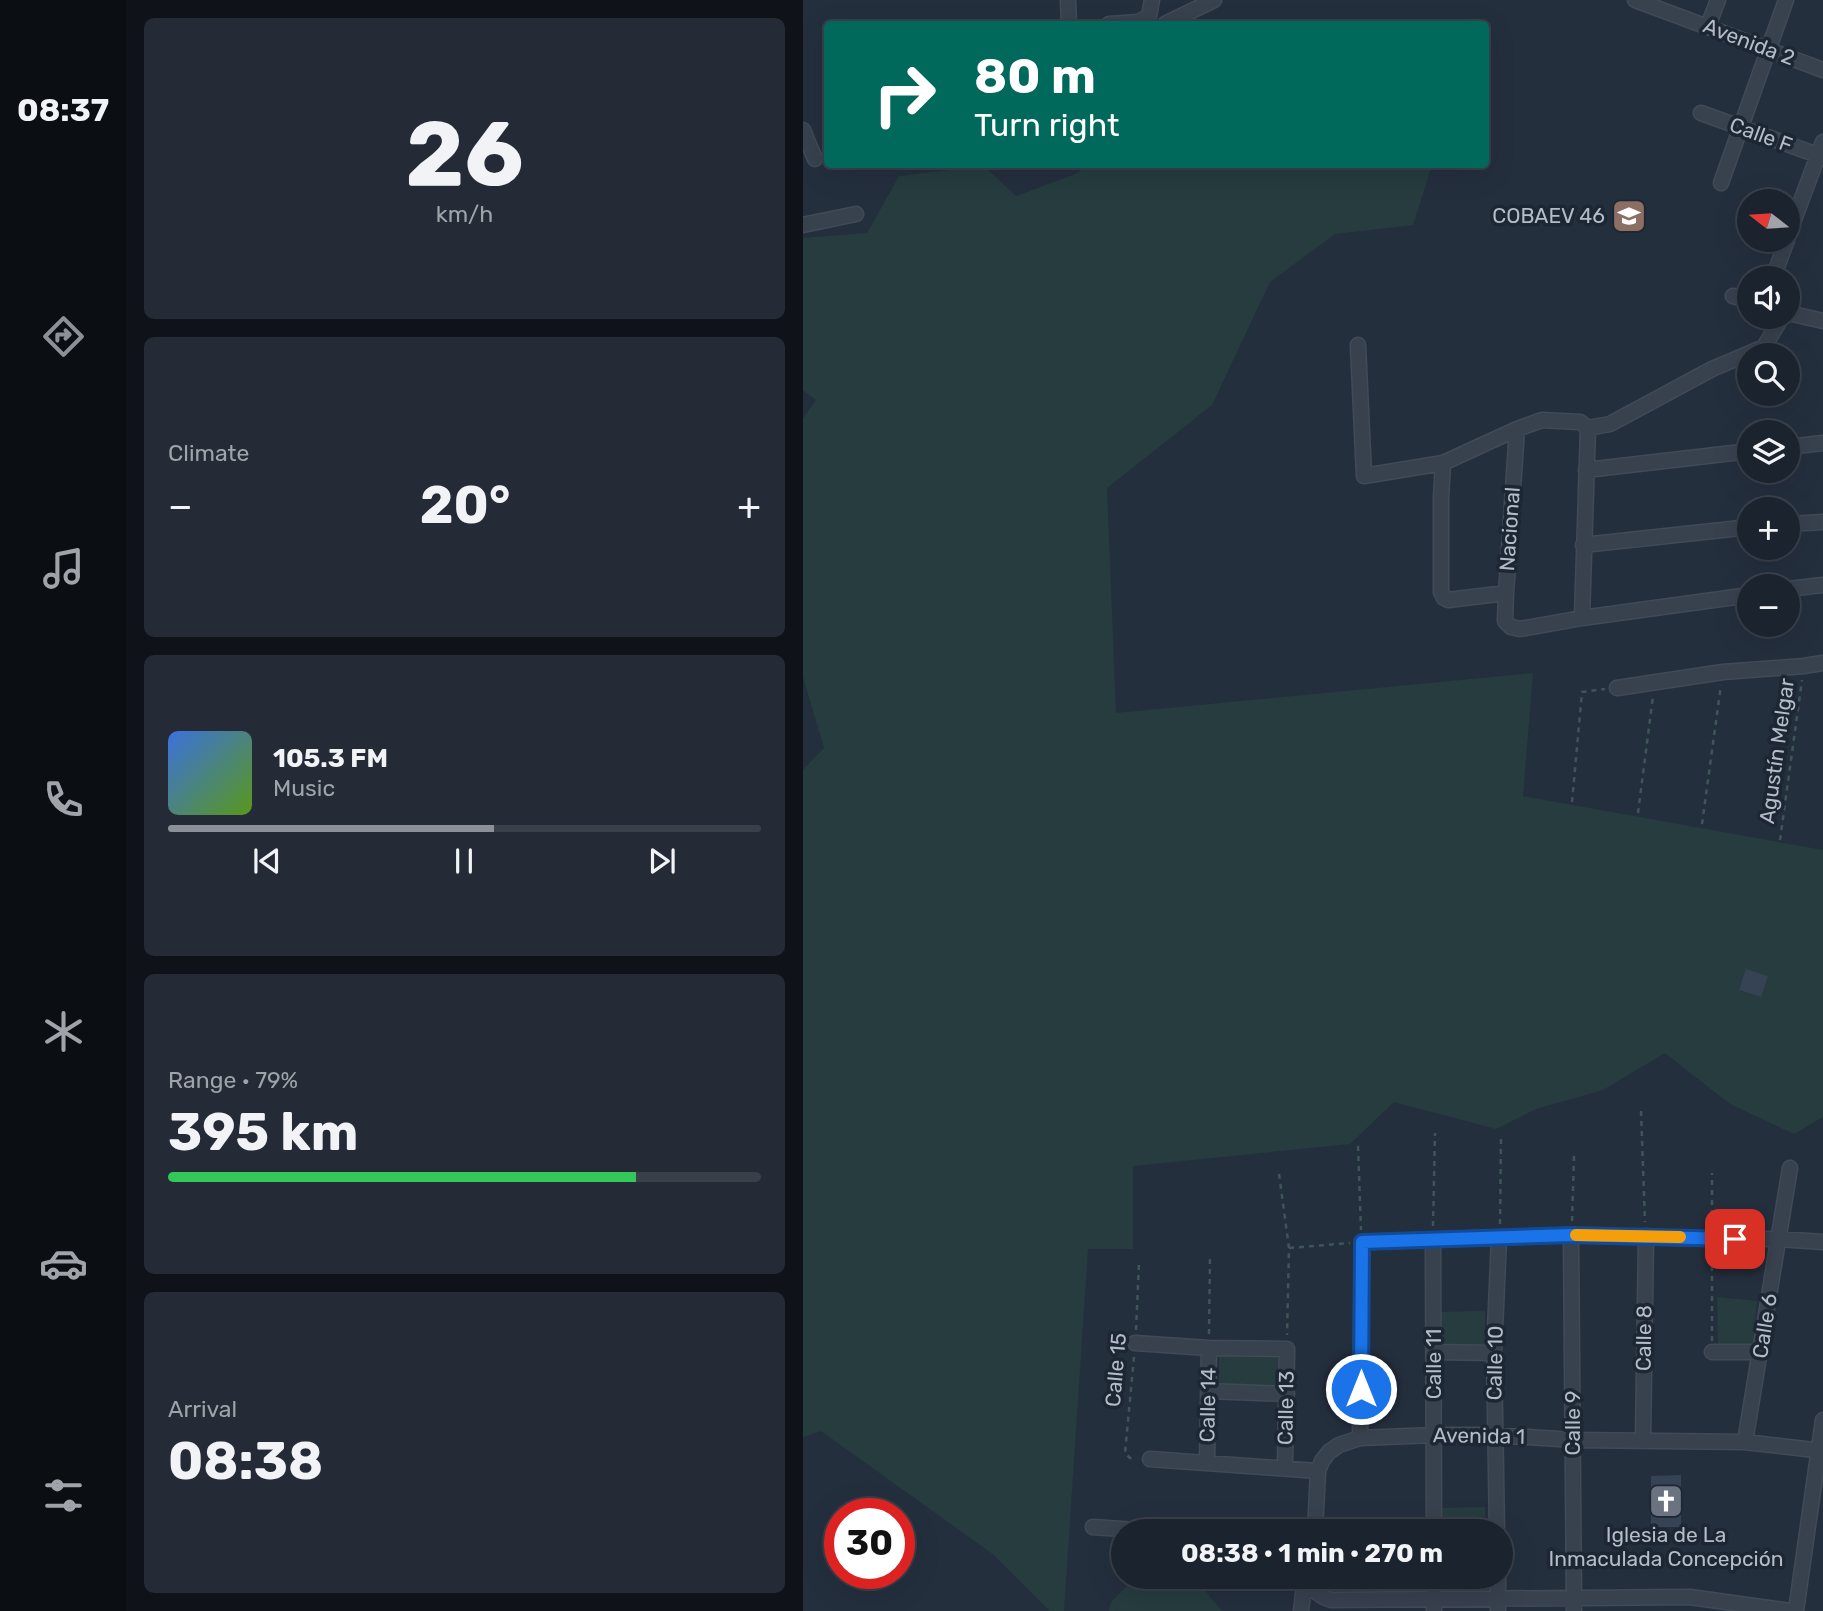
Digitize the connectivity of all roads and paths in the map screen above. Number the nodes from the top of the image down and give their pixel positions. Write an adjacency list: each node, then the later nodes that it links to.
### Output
1 (1068, 0): 7 (street)
2 (1152, 0): 8 (street)
3 (1214, 0): 9 (street)
4 (1635, 0): 10 (street, Avenida 2)
5 (1718, 0): 10 (street)
6 (1787, 0): 11 (street)
7 (1069, 21)
8 (1141, 21)
9 (1171, 21)
10 (1708, 26): 11 (street, Avenida 2)
11 (1769, 50): 12 (street, Avenida 2); 14 (street)
12 (1823, 70)
13 (1701, 113): 14 (street, Calle F)
14 (1740, 128): 16 (street, Calle F); 18 (street)
15 (803, 130): 17 (street)
16 (1821, 151): 19 (street)
17 (815, 159)
18 (1721, 183)
19 (1801, 204)
20 (856, 214): 21 (street)
21 (803, 225)
22 (1733, 296): 23 (street)
23 (1737, 297)
24 (1800, 316): 25 (street)
25 (1823, 321)
26 (1775, 329): 28 (street)
27 (1358, 345): 33 (street)
28 (1588, 428): 29 (street); 34 (street)
29 (1517, 429): 33 (street); 41 (street, Nacional)
30 (1823, 443): 31 (street)
31 (1800, 446)
32 (1737, 453): 34 (street)
33 (1443, 463): 41 (street)
34 (1586, 470): 38 (street)
35 (1823, 522): 36 (street)
36 (1800, 523)
37 (1737, 528): 38 (street)
38 (1583, 545): 43 (street)
39 (1823, 585): 40 (street)
40 (1800, 588)
41 (1506, 593): 43 (street, Nacional)
42 (1737, 597): 43 (street)
43 (1582, 618)
44 (1823, 663): 45 (street)
45 (1804, 666): 46 (street); 52 (path, Agustín Melgar)
46 (1723, 672): 47 (street); 51 (path)
47 (1655, 683): 48 (street); 50 (path)
48 (1617, 688): 49 (path)
49 (1572, 802)
50 (1638, 813)
51 (1703, 824)
52 (1780, 840)
53 (1641, 1111): 62 (path)
54 (1435, 1133): 66 (path)
55 (1501, 1138): 63 (path)
56 (1358, 1146): 67 (path)
57 (1574, 1156): 61 (path)
58 (1790, 1168): 65 (street, Calle 6)
59 (1712, 1173): 64 (path)
60 (1280, 1174): 69 (path)
61 (1571, 1235): 62 (street); 63 (street); 85 (street, Calle 9)
62 (1646, 1236): 64 (street); 86 (street, Calle 8)
63 (1499, 1238): 66 (street); 78 (street, Calle 10)
64 (1712, 1239): 65 (street); 76 (path)
65 (1779, 1239): 68 (street); 77 (street, Calle 6)
66 (1433, 1240): 67 (street); 75 (street, Calle 11)
67 (1362, 1242): 69 (path); 84 (street)
68 (1823, 1242)
69 (1289, 1248): 74 (path)
70 (1210, 1255): 73 (path)
71 (1139, 1263): 72 (path, Calle 15)
72 (1135, 1343): 73 (street); 89 (path, Calle 15)
73 (1209, 1348): 74 (street); 79 (street, Calle 14)
74 (1287, 1349): 80 (street, Calle 13)
75 (1434, 1352): 78 (street); 82 (street, Calle 11)
76 (1712, 1352): 77 (street)
77 (1760, 1352): 87 (street, Calle 6)
78 (1494, 1353): 83 (street, Calle 10)
79 (1209, 1391): 80 (street); 90 (street, Calle 14)
80 (1287, 1394): 91 (street, Calle 13)
81 (1823, 1420): 88 (street)
82 (1434, 1435): 83 (street, Avenida 1); 84 (street, Avenida 1); 94 (street, Calle 11)
83 (1495, 1435): 85 (street, Avenida 1); 95 (street, Calle 10)
84 (1361, 1438): 92 (street, Avenida 1)
85 (1574, 1440): 86 (street, Avenida 1); 100 (street, Calle 9)
86 (1643, 1440): 87 (street, Avenida 1)
87 (1745, 1442): 88 (street, Avenida 1)
88 (1821, 1450): 106 (street)
89 (1150, 1459): 90 (street)
90 (1207, 1462): 91 (street)
91 (1285, 1467): 92 (street)
92 (1318, 1471): 93 (street)
93 (1316, 1519)
94 (1434, 1519)
95 (1497, 1519)
96 (1093, 1527): 97 (street)
97 (1111, 1528)
98 (1308, 1589): 105 (street)
99 (1316, 1589): 102 (street)
100 (1574, 1604): 101 (street); 103 (street)
101 (1644, 1604): 104 (street)
102 (1434, 1605): 103 (street)
103 (1498, 1605)
104 (1729, 1606): 106 (street)
105 (1301, 1611)
106 (1793, 1611)

